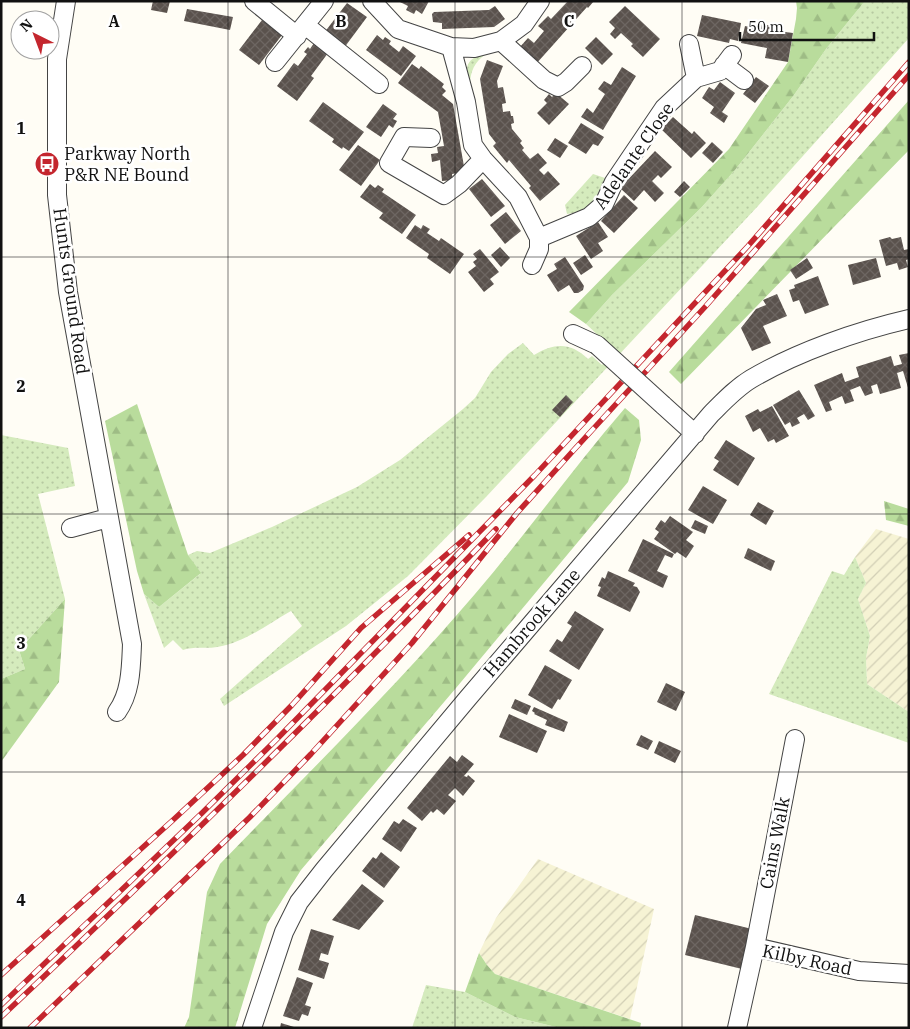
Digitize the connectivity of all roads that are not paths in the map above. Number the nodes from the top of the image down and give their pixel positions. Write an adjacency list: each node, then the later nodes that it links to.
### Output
1 (66, 1): 22 (street, Hunts Ground Road)
2 (254, 1): 6 (street)
3 (324, 1): 6 (street)
4 (372, 1): 9 (street)
5 (540, 1): 7 (street)
6 (301, 30): 10 (street); 14 (street)
7 (501, 41): 9 (street); 11 (street)
8 (689, 44): 12 (street)
9 (451, 47): 16 (street)
10 (275, 62)
11 (582, 66)
12 (696, 78): 13 (street, Adelante Close); 17 (street, Adelante Close)
13 (744, 80)
14 (379, 84)
15 (431, 138): 16 (street)
16 (483, 159): 17 (street)
17 (539, 238): 18 (street)
18 (532, 265)
19 (909, 319): 21 (street, Hambrook Lane)
20 (573, 334): 21 (street, bridge)
21 (695, 434): 28 (street, Hambrook Lane)
22 (108, 518): 23 (street); 24 (street, Hunts Ground Road)
23 (71, 528)
24 (117, 712)
25 (795, 739): 26 (street, Cains Walk)
26 (755, 948): 27 (street, Kilby Road); 29 (street, Kilby Road)
27 (909, 974)
28 (252, 1028)
29 (737, 1028)

